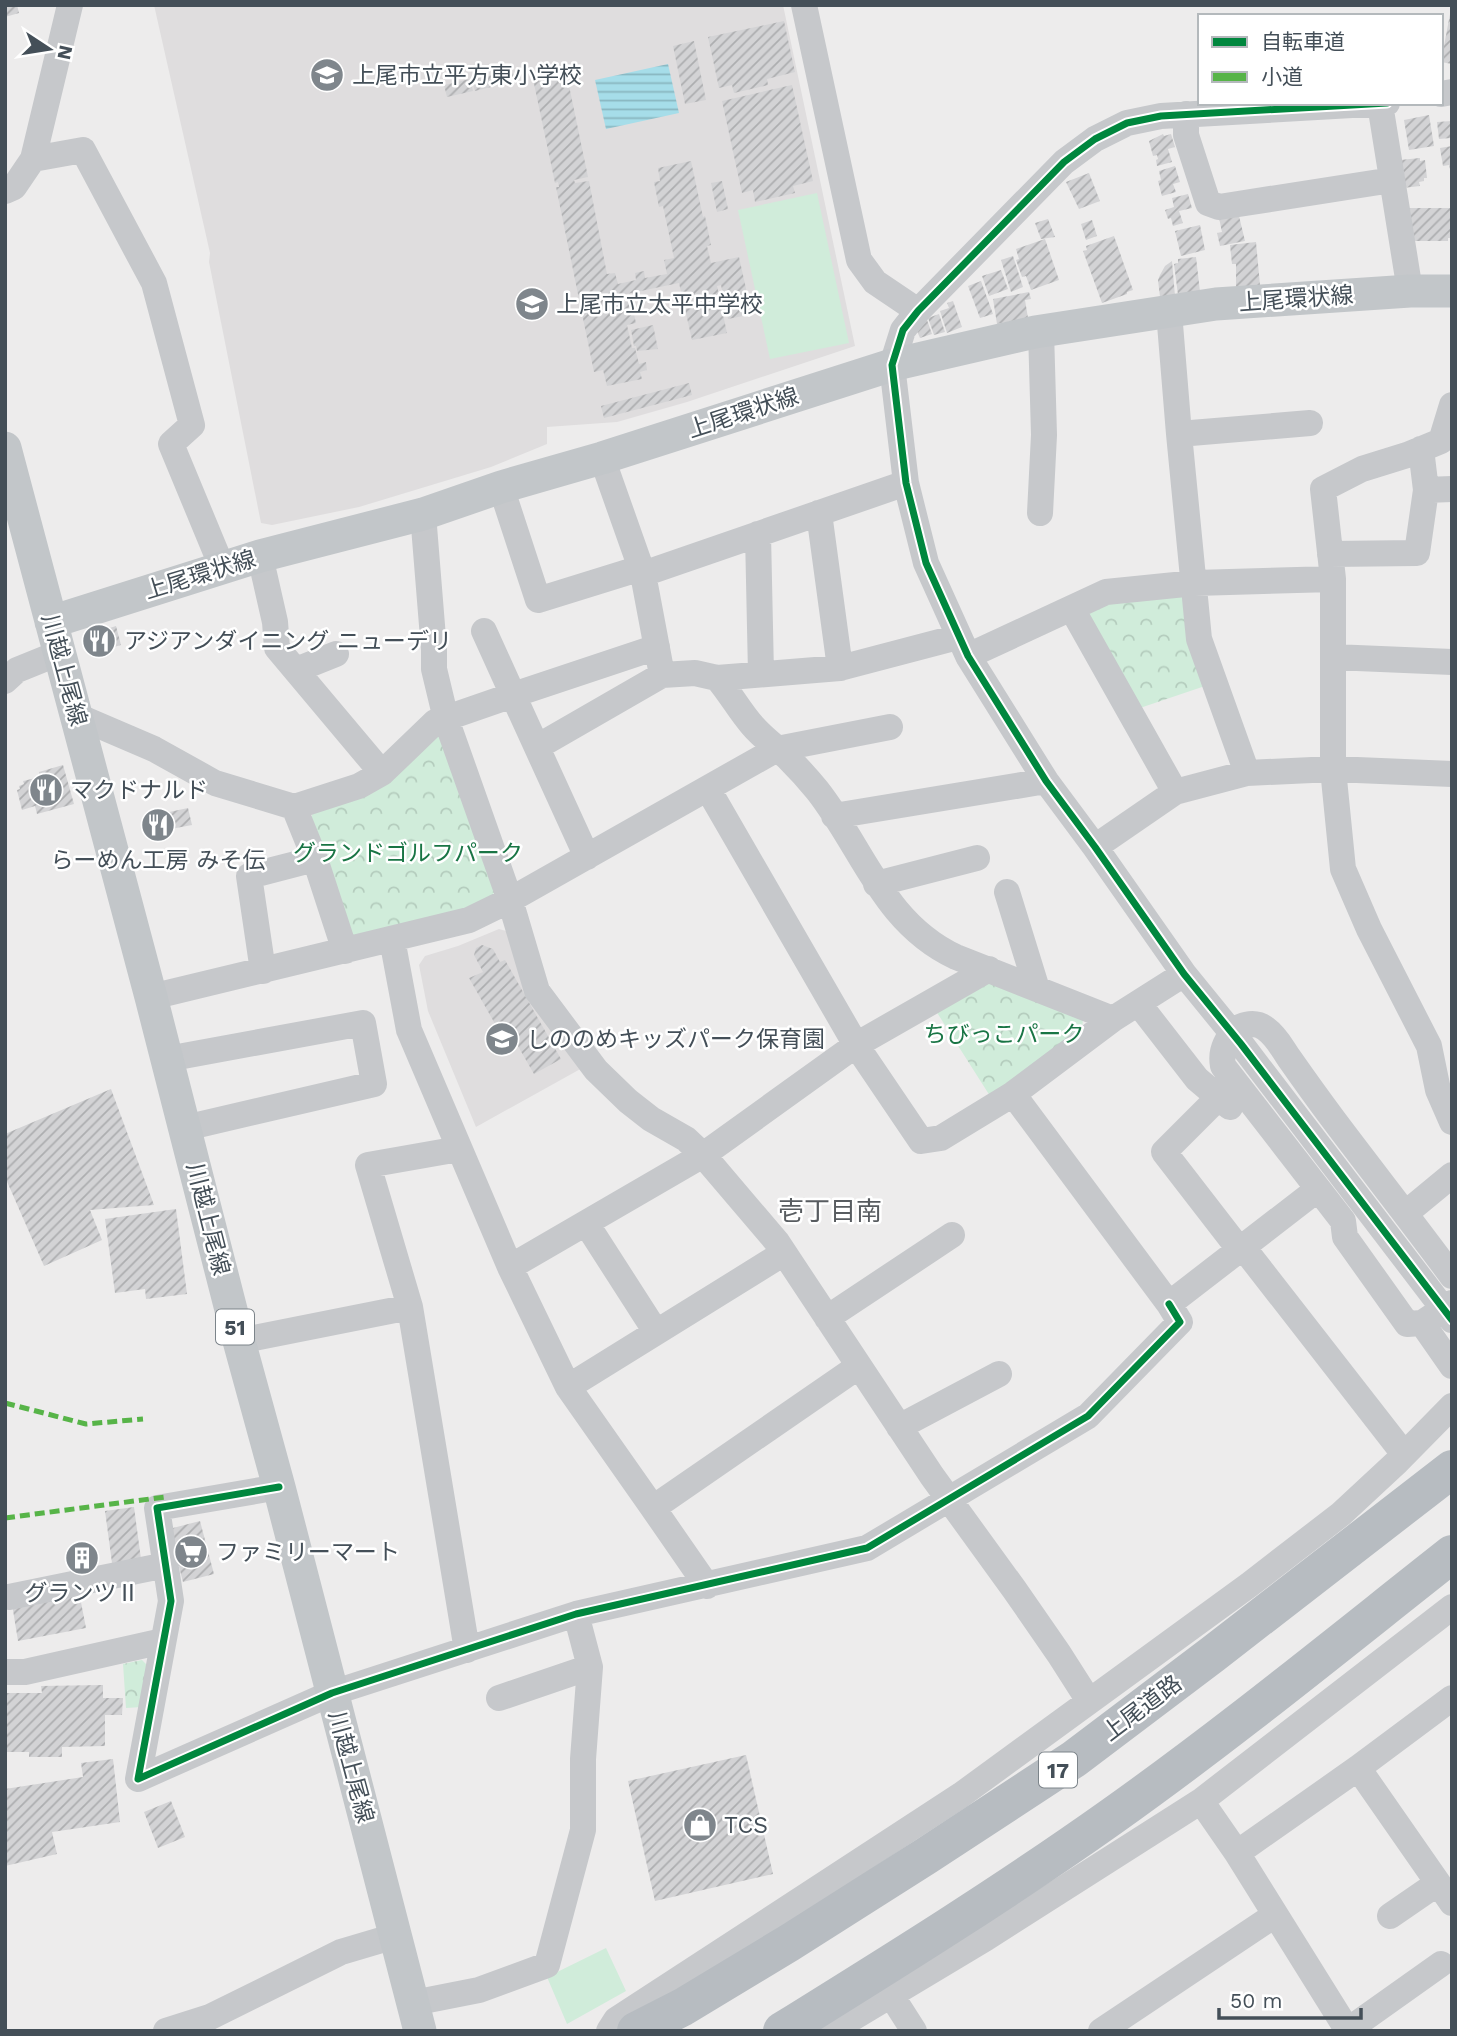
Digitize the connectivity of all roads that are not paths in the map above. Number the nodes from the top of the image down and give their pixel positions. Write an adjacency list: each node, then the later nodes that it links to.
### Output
1 (70, 5): 6 (street)
2 (804, 5): 11 (street)
3 (1363, 105): 5 (street)
4 (1383, 105): 7 (street)
5 (1186, 114): 7 (street); 11 (street)
6 (33, 159): 8 (street); 30 (street)
7 (1392, 180): 9 (street)
8 (5, 191)
9 (1410, 292): 10 (main road, 上尾環状線); 12 (main road, 上尾環状線)
10 (1452, 292)
11 (918, 311): 14 (street)
12 (1169, 312): 13 (main road, 上尾環状線); 17 (street)
13 (1041, 331): 14 (main road, 上尾環状線); 25 (street)
14 (892, 365): 19 (main road, 上尾環状線); 21 (street)
15 (1452, 405): 18 (street)
16 (1310, 423): 17 (street)
17 (1179, 434): 32 (street)
18 (1421, 449): 23 (street); 29 (street)
19 (602, 458): 22 (main road, 上尾環状線); 31 (street)
20 (7, 464): 35 (main road, 川越上尾線 / 51)
21 (906, 483): 24 (street); 37 (street)
22 (500, 487): 26 (main road, 上尾環状線); 31 (street)
23 (1439, 489): 29 (street)
24 (819, 513): 27 (street); 41 (street)
25 (1040, 513)
26 (423, 514): 28 (main road, 上尾環状線); 49 (street)
27 (758, 534): 31 (street); 43 (street)
28 (260, 556): 30 (main road, 上尾環状線); 42 (street)
29 (1331, 566): 32 (street); 39 (street)
30 (222, 567): 35 (main road, 上尾環状線)
31 (642, 571): 36 (street)
32 (1195, 583): 33 (street); 55 (street)
33 (1072, 609): 37 (street); 59 (street)
34 (484, 631): 47 (street)
35 (55, 637): 46 (street); 48 (main road, 川越上尾線 / 51)
36 (657, 647): 44 (street); 47 (street)
37 (963, 647): 41 (street); 57 (street)
38 (335, 654): 42 (street)
39 (1333, 657): 40 (street); 53 (street)
40 (1452, 662)
41 (840, 668): 43 (street)
42 (296, 670): 54 (street)
43 (761, 674): 45 (street)
44 (662, 675): 45 (street); 51 (street)
45 (718, 677): 52 (street)
46 (5, 681)
47 (513, 695): 49 (street); 51 (street)
48 (77, 716): 60 (street); 75 (main road, 川越上尾線 / 51)
49 (446, 719): 54 (street); 68 (street)
50 (890, 727): 52 (street)
51 (537, 747): 63 (street)
52 (777, 749): 58 (street); 61 (street)
53 (1334, 769): 55 (street); 56 (street); 81 (street)
54 (383, 773): 60 (street)
55 (1247, 773): 59 (street)
56 (1452, 774)
57 (1046, 781): 61 (street); 62 (street)
58 (708, 789): 63 (street); 79 (street)
59 (1175, 792): 62 (street)
60 (294, 807): 65 (street)
61 (834, 816): 66 (street)
62 (1096, 847): 73 (street)
63 (587, 857): 68 (street)
64 (977, 858): 66 (street)
65 (315, 859): 70 (street); 72 (street)
66 (876, 884): 71 (street)
67 (1007, 892): 74 (street)
68 (510, 900): 69 (street); 87 (street)
69 (392, 939): 70 (street); 86 (street)
70 (345, 951): 72 (street)
71 (989, 970): 74 (street); 79 (street)
72 (263, 971): 75 (street)
73 (1184, 974): 76 (street); 78 (street)
74 (1038, 989): 77 (street)
75 (151, 997): 80 (main road, 川越上尾線 / 51)
76 (1138, 1003): 77 (street); 83 (street)
77 (1113, 1019): 82 (street)
78 (1231, 1033): 88 (street); 91 (street); 102 (street)
79 (856, 1045): 82 (street); 87 (street)
80 (167, 1059): 85 (main road, 川越上尾線 / 51); 85 (street)
81 (1445, 1086): 84 (street)
82 (1013, 1094): 99 (street)
83 (1218, 1098): 88 (street); 94 (street)
84 (1452, 1122)
85 (185, 1128): 105 (main road, 川越上尾線 / 51)
86 (459, 1149): 96 (street); 100 (street)
87 (703, 1156): 92 (street); 95 (street)
88 (1301, 1167): 90 (street)
89 (1452, 1175): 91 (street)
90 (1318, 1189): 94 (street); 103 (street)
91 (1406, 1213): 97 (street)
92 (586, 1223): 96 (street); 104 (street)
93 (952, 1235): 101 (street)
94 (1240, 1249): 99 (street); 112 (street)
95 (784, 1253): 101 (street); 104 (street)
96 (510, 1267): 109 (street)
97 (1452, 1276)
98 (1452, 1303): 103 (street)
99 (1169, 1304): 115 (street)
100 (410, 1307): 105 (street); 124 (street)
101 (827, 1318): 106 (street)
102 (1452, 1320)
103 (1422, 1323): 107 (street)
104 (656, 1332): 109 (street)
105 (239, 1340): 114 (main road, 川越上尾線 / 51)
106 (859, 1366): 111 (street); 116 (street)
107 (1452, 1366)
108 (999, 1374): 111 (street)
109 (568, 1387): 116 (street)
110 (1452, 1406): 112 (street)
111 (899, 1427): 115 (street)
112 (1404, 1454): 130 (street)
113 (1452, 1469): 143 (highway, 上尾道路 / 17)
114 (279, 1487): 118 (street); 127 (main road, 川越上尾線 / 51)
115 (949, 1500): 119 (street); 130 (street)
116 (653, 1508): 119 (street)
117 (1452, 1554): 144 (highway)
118 (166, 1565): 120 (street); 123 (street)
119 (707, 1586): 122 (street)
120 (9, 1597)
121 (1452, 1607): 132 (street)
122 (576, 1614): 124 (street); 125 (street)
123 (163, 1641): 126 (street); 127 (street)
124 (467, 1650): 127 (street)
125 (590, 1667): 128 (street); 140 (street)
126 (5, 1672)
127 (332, 1693): 137 (main road, 川越上尾線 / 51)
128 (499, 1698)
129 (1452, 1698): 131 (street)
130 (1089, 1702): 142 (street)
131 (1357, 1768): 133 (street); 134 (street)
132 (1201, 1801): 133 (street); 139 (street)
133 (1237, 1853): 135 (street)
134 (1445, 1893): 136 (street)
135 (1275, 1915): 147 (street); 148 (street)
136 (1390, 1916)
137 (395, 1936): 140 (main road, 川越上尾線 / 51); 141 (street)
138 (1448, 1967): 148 (street)
139 (891, 1995): 145 (street); 146 (street)
140 (416, 2017)
141 (166, 2031)
142 (609, 2031)
143 (636, 2031)
144 (782, 2031)
145 (831, 2031)
146 (914, 2031)
147 (1101, 2031)
148 (1348, 2031)

